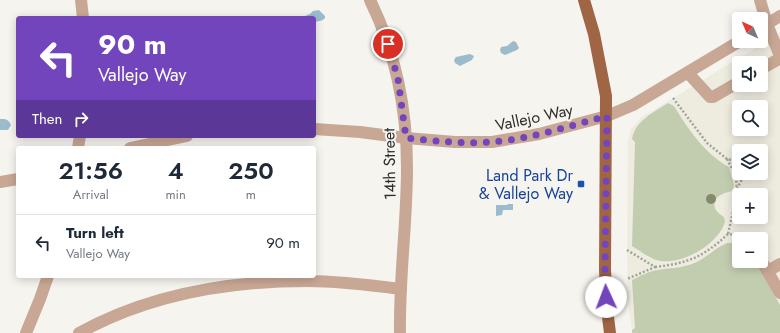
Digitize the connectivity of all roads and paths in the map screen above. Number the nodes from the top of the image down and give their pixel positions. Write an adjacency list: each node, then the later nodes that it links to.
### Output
1 (81, 0): 6 (street)
2 (370, 0): 19 (street, 14th Street)
3 (584, 0): 16 (main road)
4 (760, 0): 5 (street)
5 (762, 12)
6 (83, 16)
7 (780, 16): 8 (street)
8 (768, 24)
9 (768, 34): 11 (street)
10 (732, 46): 13 (street, Vallejo Way)
11 (780, 56): 12 (street)
12 (768, 64)
13 (688, 73): 14 (street); 16 (street, Vallejo Way)
14 (732, 86)
15 (673, 98): 21 (path)
16 (607, 116): 19 (street, Vallejo Way); 41 (main road)
17 (316, 129): 19 (street, Vallejo Way)
18 (178, 138): 20 (street)
19 (406, 138): 36 (street, 14th Street)
20 (140, 146)
21 (727, 159): 22 (path); 25 (path)
22 (732, 160)
23 (16, 178): 24 (street)
24 (0, 182)
25 (737, 188)
26 (732, 216): 27 (path)
27 (728, 234): 28 (path); 31 (path)
28 (732, 235)
29 (627, 250): 31 (path)
30 (780, 264): 33 (street)
31 (655, 267): 35 (path)
32 (766, 268): 33 (street)
33 (768, 271): 37 (street)
34 (47, 278): 38 (street)
35 (627, 279)
36 (401, 289): 39 (street); 40 (street, 14th Street)
37 (780, 293)
38 (26, 333)
39 (79, 333)
40 (400, 333)
41 (610, 333)

